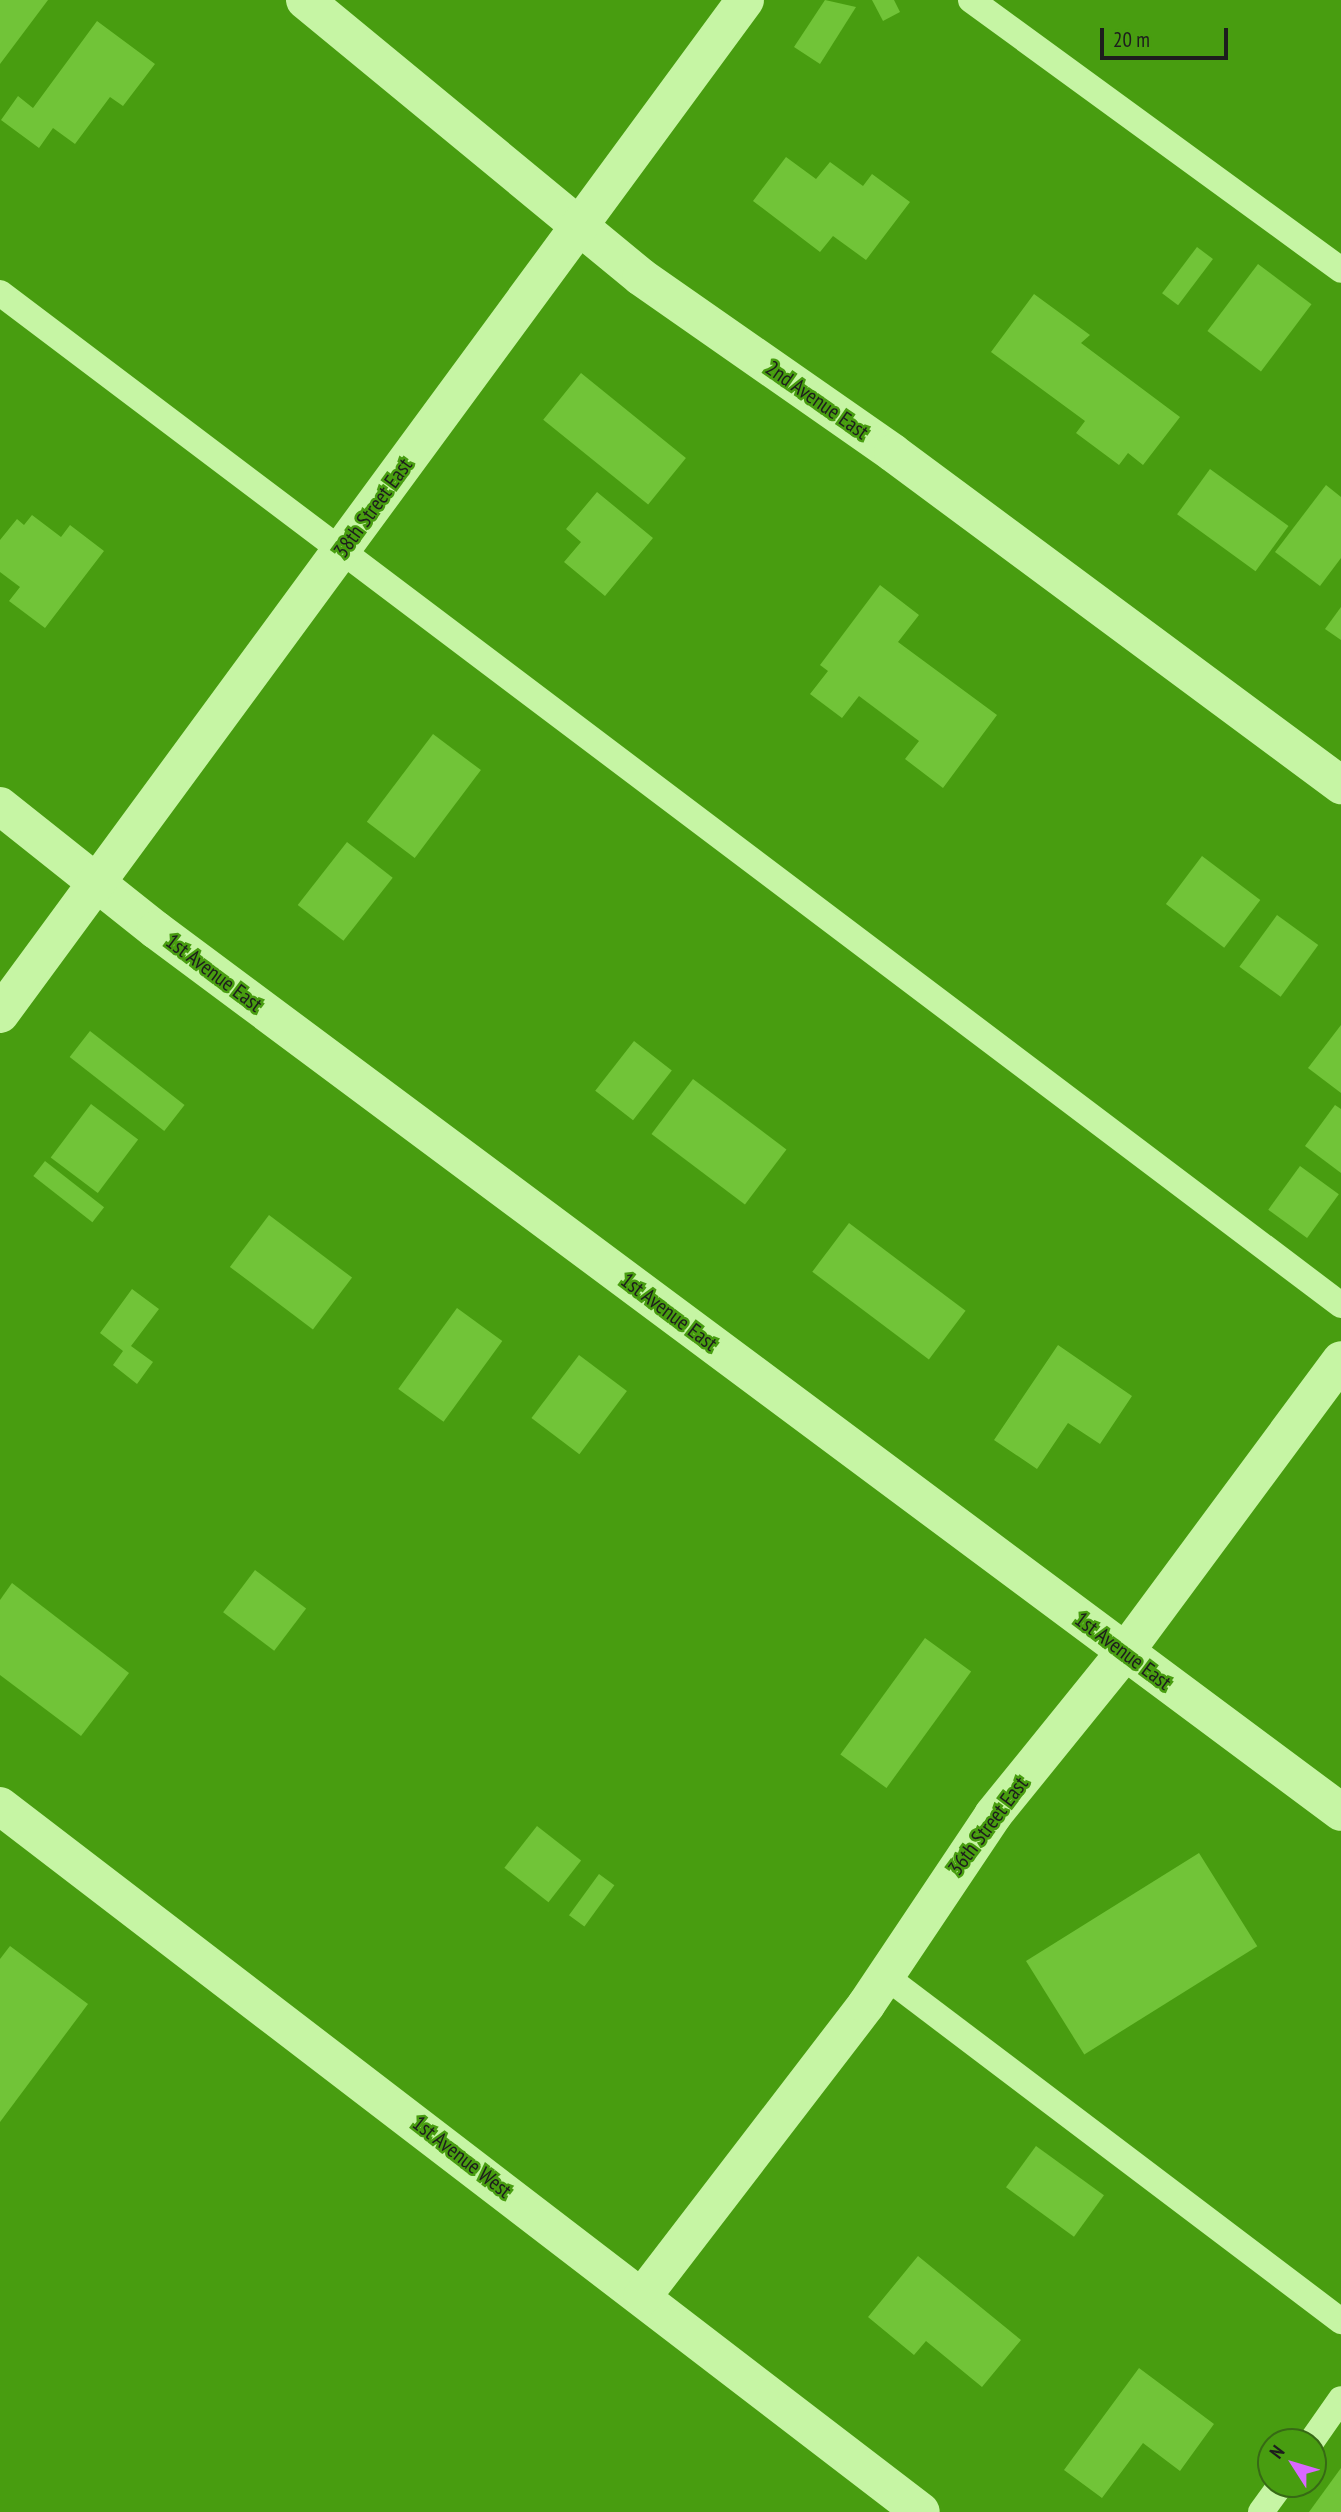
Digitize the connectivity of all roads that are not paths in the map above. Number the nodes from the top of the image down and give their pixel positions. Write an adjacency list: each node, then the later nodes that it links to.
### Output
1 (305, 0): 4 (street, 2nd Avenue East)
2 (745, 0): 4 (street, 38th Street East)
3 (971, 0): 5 (lane)
4 (578, 226): 7 (street, 38th Street East); 8 (street, 2nd Avenue East)
5 (1341, 270)
6 (0, 293): 7 (lane)
7 (342, 551): 10 (street, 38th Street East); 12 (lane)
8 (1341, 785)
9 (0, 806): 10 (street, 1st Avenue East)
10 (97, 884): 11 (street, 38th Street East); 14 (street, 1st Avenue East)
11 (0, 1014)
12 (1341, 1305)
13 (1341, 1360): 14 (street, 36th Street East)
14 (1125, 1652): 16 (street, 1st Avenue East); 17 (street, 36th Street East)
15 (0, 1806): 18 (street, 1st Avenue West)
16 (1341, 1812)
17 (885, 1976): 18 (street, 36th Street East); 19 (lane)
18 (642, 2297): 22 (street, 1st Avenue West)
19 (1341, 2321)
20 (1341, 2399): 21 (lane)
21 (1321, 2428)
22 (921, 2512)

